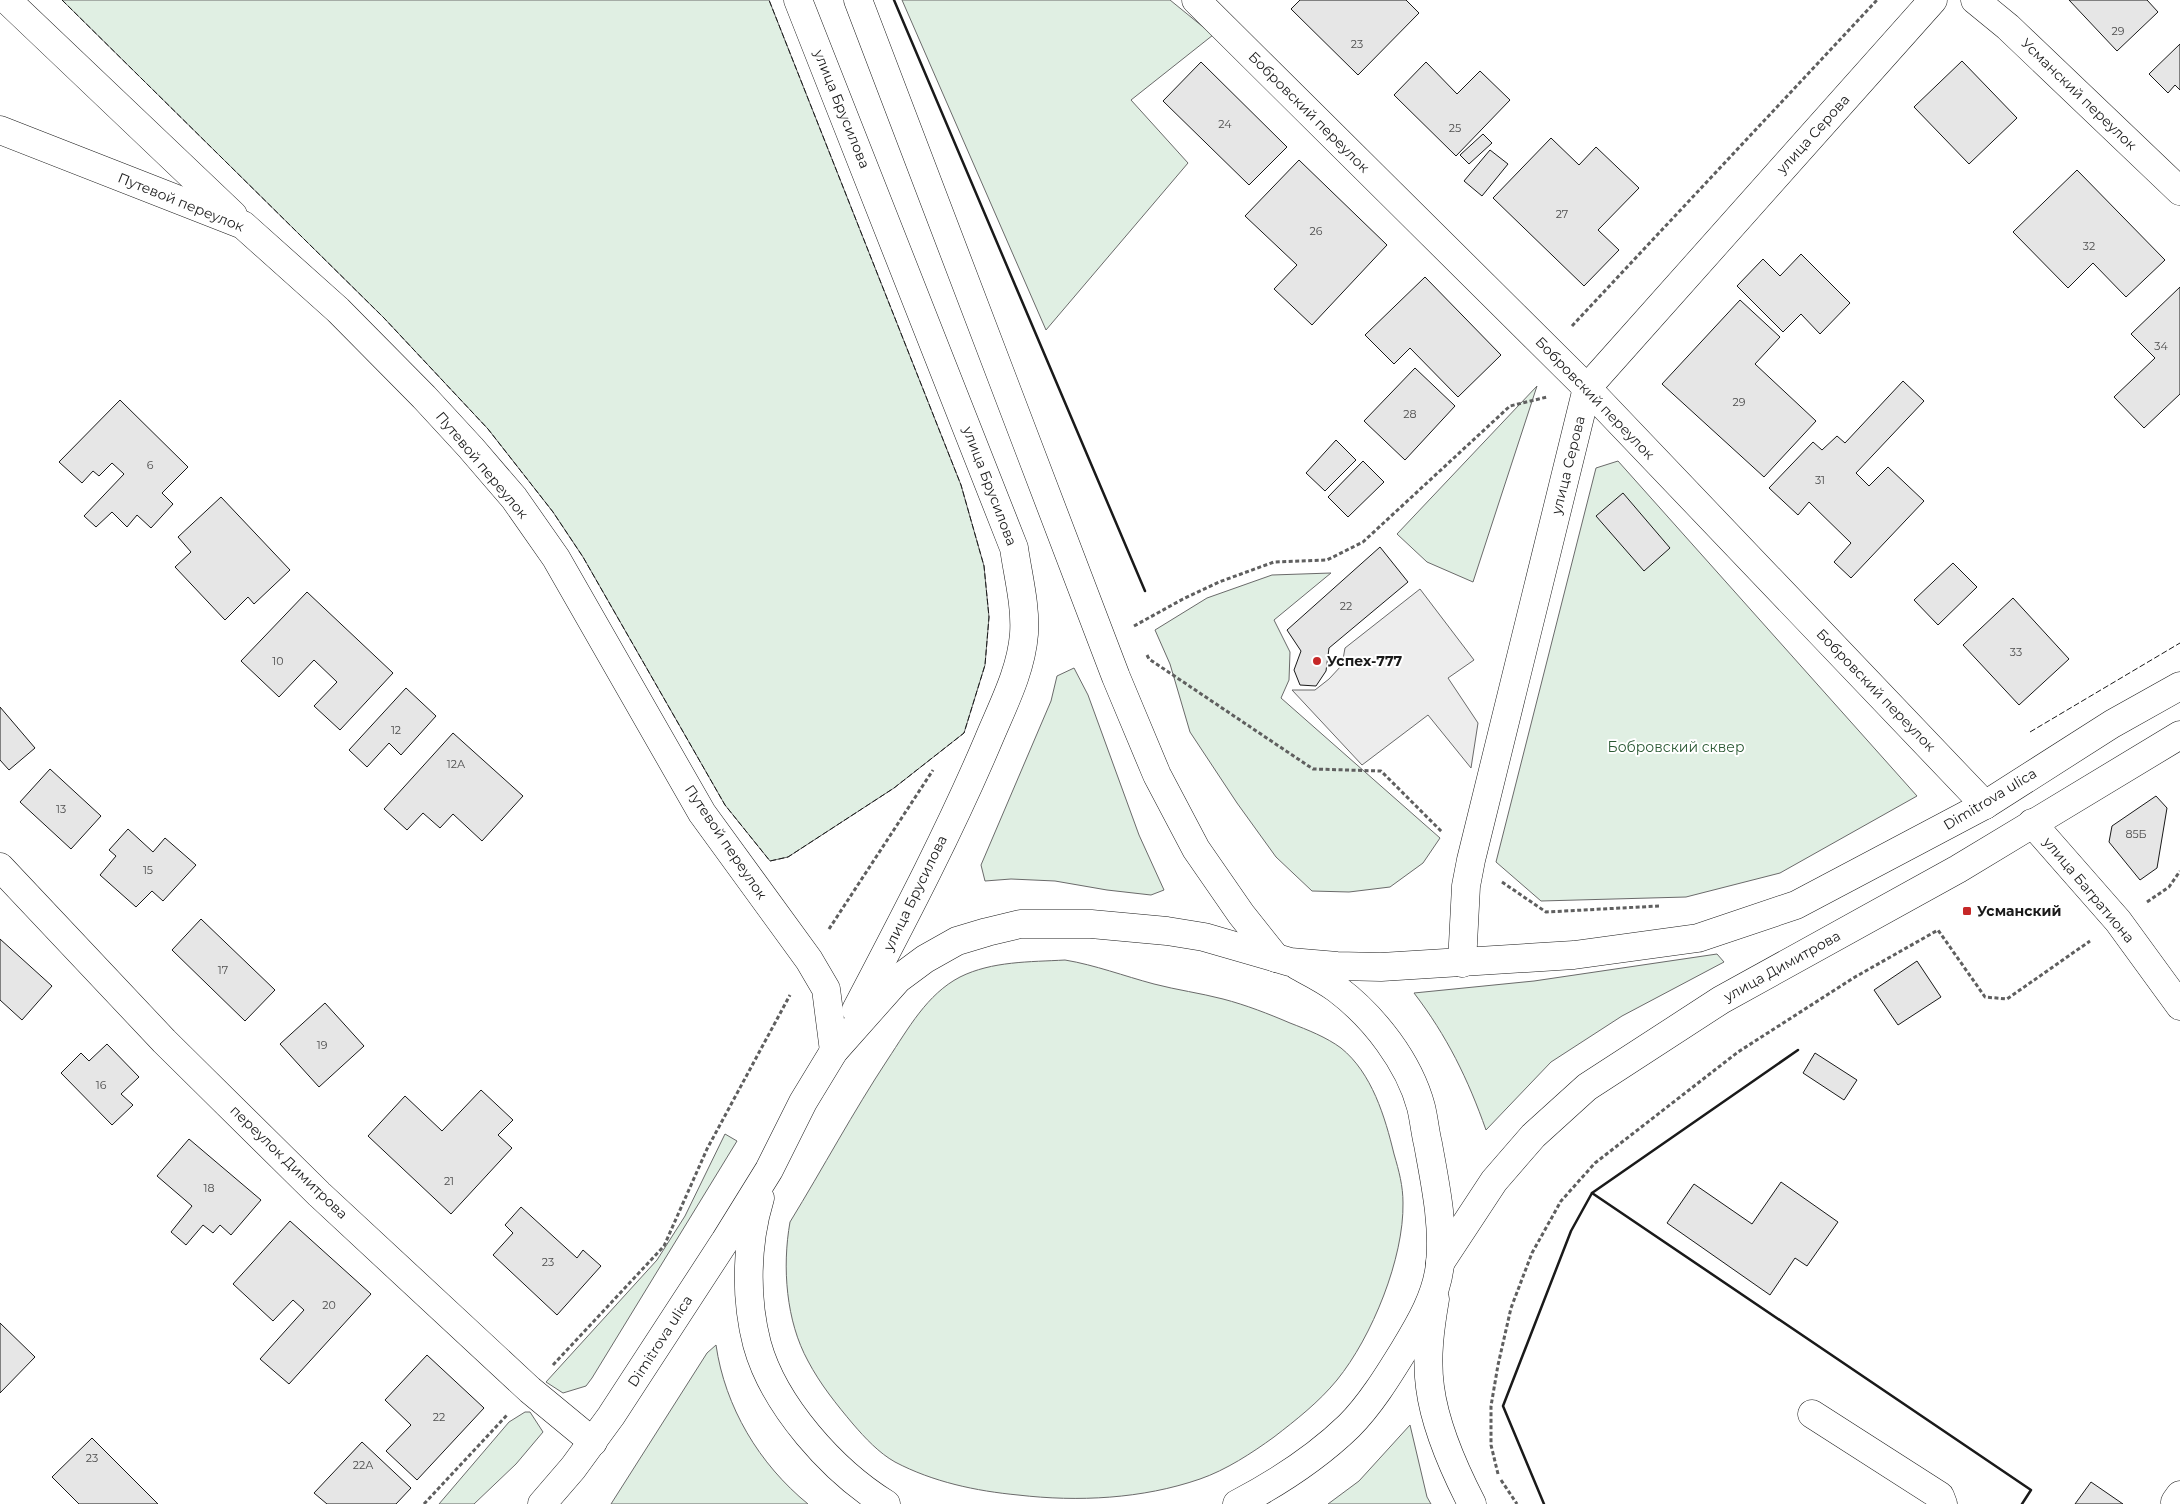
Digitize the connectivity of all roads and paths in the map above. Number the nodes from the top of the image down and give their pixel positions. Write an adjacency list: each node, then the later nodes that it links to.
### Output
1 (7, 0): 10 (main road)
2 (798, 0): 29 (main road, улица Брусилова)
3 (858, 0): 26 (main road)
4 (1196, 0): 11 (main road, Бобровский переулок)
5 (1877, 0): 11 (path)
6 (1933, 0): 12 (main road, улица Серова)
7 (1975, 0): 9 (main road, Усманский переулок)
8 (0, 130): 10 (main road, Путевой переулок)
9 (2180, 191)
10 (243, 225): 25 (main road, Путевой переулок)
11 (1549, 350): 12 (main road, Бобровский переулок)
12 (1587, 388): 13 (path); 18 (main road, Бобровский переулок); 20 (main road, улица Серова)
13 (1133, 627)
14 (1149, 659): 20 (path)
15 (2180, 686): 18 (main road, Dimitrova ulica)
16 (2180, 735): 19 (main road, улица Димитрова)
17 (932, 770): 25 (path)
18 (1985, 805): 27 (main road, улица Димитрова)
19 (2032, 823): 24 (main road, улица Багратиона); 31 (main road, улица Димитрова)
20 (1471, 860): 23 (path); 27 (main road, улица Серова)
21 (0, 867): 32 (main road, переулок Димитрова)
22 (2180, 871): 24 (path)
23 (1663, 906)
24 (2118, 921): 28 (main road, улица Багратиона); 41 (path)
25 (809, 960): 29 (main road, Путевой переулок); 32 (path)
26 (1283, 960): 27 (main road, улица Димитрова); 29 (main road, улица Димитрова); 31 (main road, улица Димитрова)
27 (1462, 963)
28 (2180, 1006)
29 (834, 1051): 30 (main road, улица Димитрова)
30 (769, 1170): 34 (main road, Dimitrova ulica); 38 (main road, улица Димитрова)
31 (1439, 1273): 39 (main road, улица Димитрова); 40 (main road)
32 (530, 1390): 34 (main road, переулок Димитрова); 36 (path)
33 (1812, 1414): 42 (main road)
34 (593, 1442): 37 (main road, Dimitrova ulica)
35 (2180, 1495): 43 (main road)
36 (424, 1504)
37 (542, 1504)
38 (886, 1504)
39 (1238, 1504)
40 (1472, 1504)
41 (1517, 1504)
42 (1943, 1504)
43 (2178, 1504)

